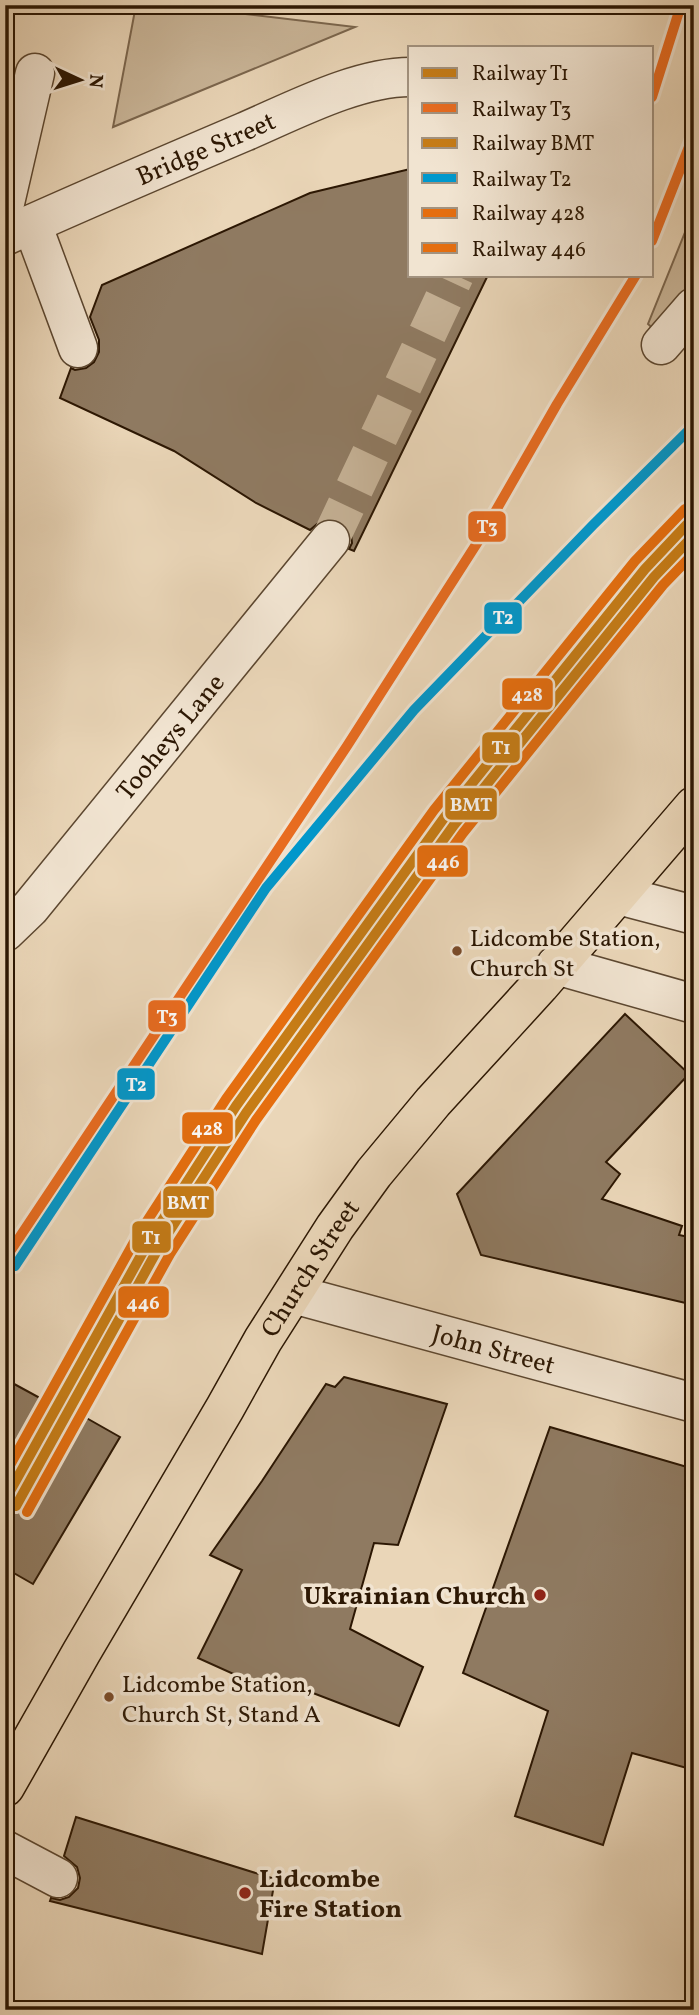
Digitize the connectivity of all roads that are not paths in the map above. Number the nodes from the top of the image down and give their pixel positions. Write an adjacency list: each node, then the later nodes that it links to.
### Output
1 (35, 73): 3 (street)
2 (408, 77): 3 (street, Bridge Street)
3 (14, 221): 6 (street)
4 (694, 307): 5 (street)
5 (661, 345)
6 (78, 348)
7 (330, 540): 11 (street, Tooheys Lane)
8 (689, 818): 9 (main road, Church Street)
9 (618, 895): 10 (street); 12 (main road, Church Street)
10 (694, 915)
11 (5, 932)
12 (556, 965): 13 (street); 14 (main road, Church Street)
13 (694, 1004)
14 (293, 1294): 15 (street, John Street); 16 (main road, Church Street)
15 (694, 1403)
16 (5, 1787)
17 (5, 1850): 18 (street)
18 (58, 1878)

